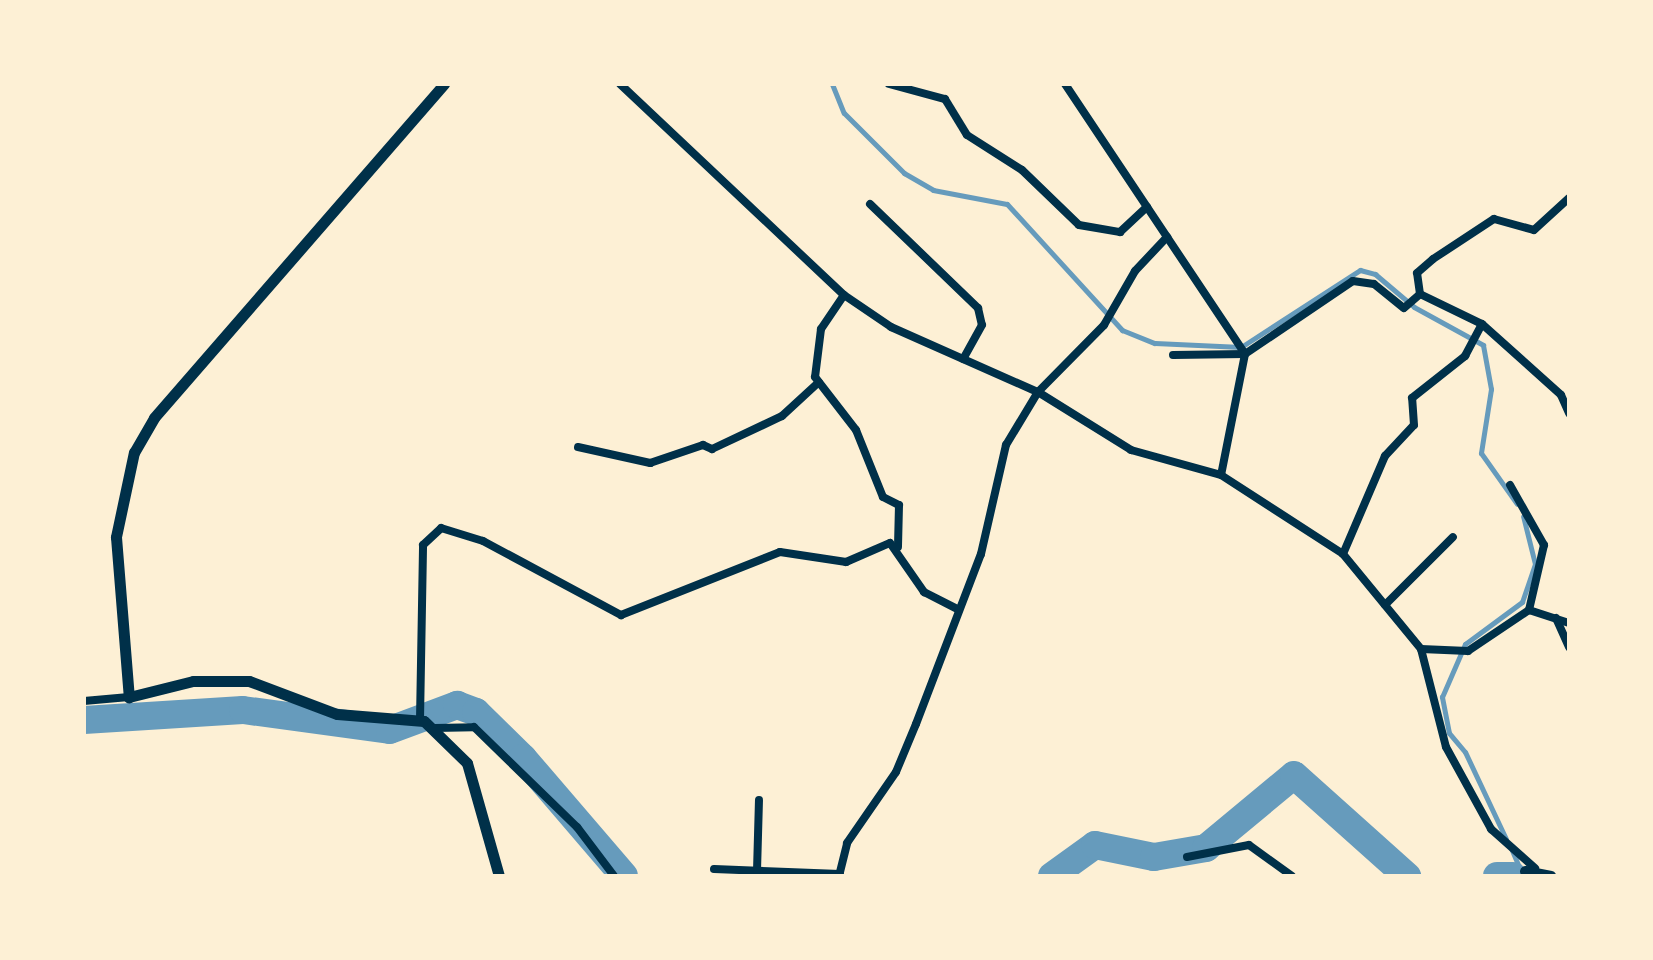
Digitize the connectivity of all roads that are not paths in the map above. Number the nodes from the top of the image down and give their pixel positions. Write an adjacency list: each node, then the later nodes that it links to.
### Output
1 (444, 84): 31 (street)
2 (620, 84): 10 (street)
3 (889, 84): 7 (street)
4 (1065, 84): 7 (street)
5 (1569, 198): 9 (street)
6 (870, 204): 14 (street)
7 (1147, 207): 8 (street)
8 (1167, 237): 12 (street); 16 (street)
9 (1420, 294): 11 (street); 12 (street)
10 (844, 295): 14 (street); 15 (street)
11 (1482, 324): 17 (street); 23 (street)
12 (1245, 354): 13 (street); 19 (street)
13 (1173, 355)
14 (963, 359): 16 (street)
15 (819, 382): 18 (street); 22 (street)
16 (1038, 392): 19 (street); 25 (street)
17 (1569, 413)
18 (578, 447)
19 (1221, 475): 23 (street)
20 (1510, 485): 26 (street)
21 (1453, 537): 24 (street)
22 (898, 547): 25 (street); 33 (street)
23 (1343, 554): 24 (street)
24 (1385, 605): 30 (street)
25 (956, 608): 40 (street)
26 (1529, 610): 27 (street); 30 (street)
27 (1556, 618): 28 (street); 29 (street)
28 (1569, 623)
29 (1569, 647)
30 (1421, 649): 39 (street)
31 (129, 697): 32 (street); 33 (street)
32 (84, 701)
33 (420, 720): 34 (street)
34 (435, 728): 41 (street); 42 (street)
35 (759, 800): 38 (street)
36 (1187, 857): 43 (street)
37 (714, 869): 38 (street)
38 (757, 871): 40 (street)
39 (1525, 872): 44 (street)
40 (839, 875)
41 (499, 876)
42 (614, 876)
43 (1292, 876)
44 (1551, 876)

